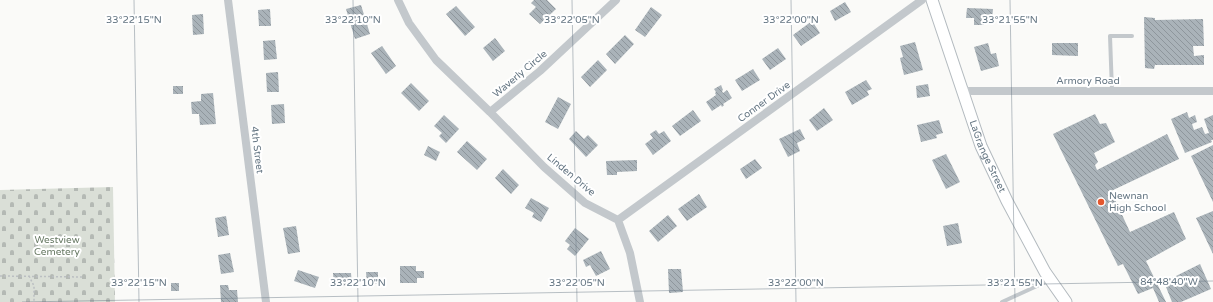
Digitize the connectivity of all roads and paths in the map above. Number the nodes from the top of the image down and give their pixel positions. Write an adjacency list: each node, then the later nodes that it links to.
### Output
1 (228, 0): 17 (street, 4th Street)
2 (398, 0): 10 (street, Waverly Circle)
3 (616, 0): 10 (street, Waverly Circle)
4 (922, 0): 11 (street, Conner Drive)
5 (932, 0): 7 (street, LaGrange Street)
6 (1132, 36): 8 (lane)
7 (963, 91): 8 (street, Armory Road); 15 (street, LaGrange Street)
8 (1112, 91): 9 (street, Armory Road)
9 (1213, 91)
10 (490, 112): 11 (street, Linden Drive)
11 (618, 220): 18 (street)
12 (0, 276): 13 (path)
13 (29, 276): 14 (path); 16 (path)
14 (84, 277)
15 (1050, 279): 19 (lane); 20 (street, LaGrange Street)
16 (34, 302)
17 (266, 302)
18 (640, 302)
19 (1002, 302)
20 (1066, 302)

